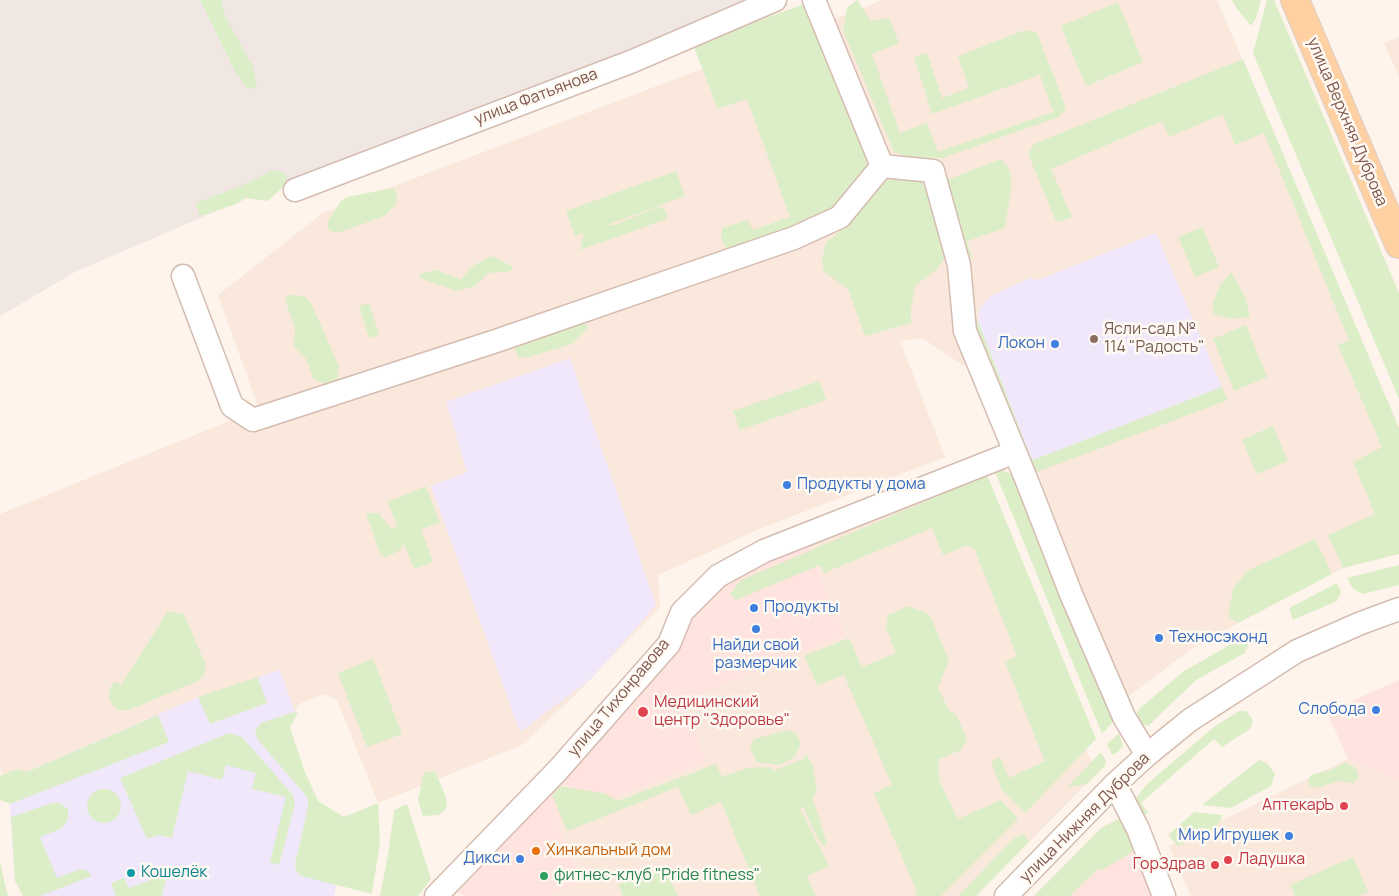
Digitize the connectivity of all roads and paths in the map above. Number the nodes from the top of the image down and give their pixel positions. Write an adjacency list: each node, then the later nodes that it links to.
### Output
1 (775, 0): 5 (street, улица Фатьянова)
2 (814, 0): 4 (street)
3 (1295, 0): 6 (main road, улица Верхняя Дуброва)
4 (882, 166): 7 (street); 8 (street)
5 (295, 190)
6 (1399, 244)
7 (183, 276)
8 (1015, 452): 10 (street); 12 (street, улица Тихонравова)
9 (1399, 609): 10 (street, улица Нижняя Дуброва)
10 (1147, 755): 11 (street, улица Нижняя Дуброва)
11 (1115, 784): 13 (street, улица Нижняя Дуброва); 14 (street)
12 (436, 896)
13 (1006, 896)
14 (1164, 896)

